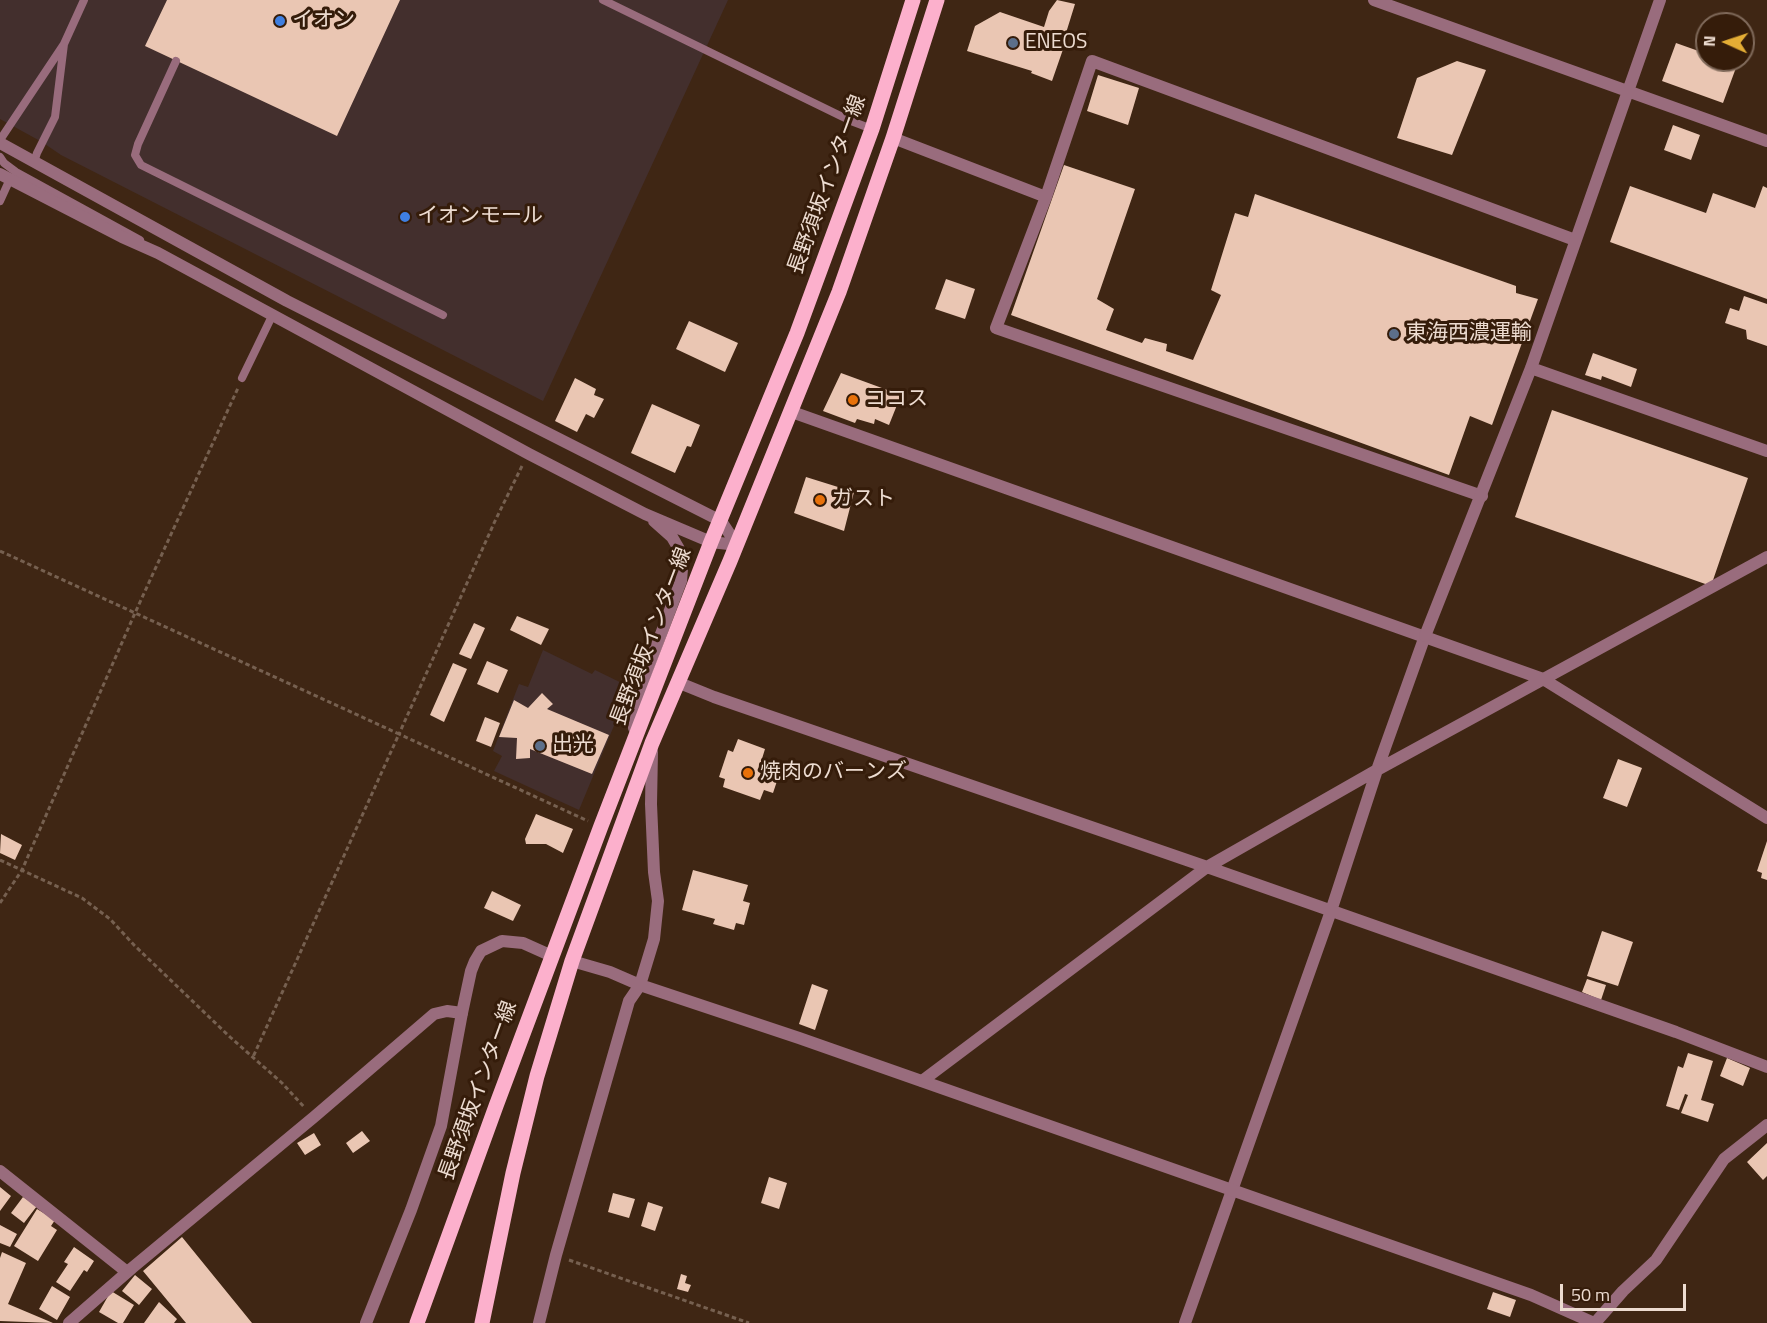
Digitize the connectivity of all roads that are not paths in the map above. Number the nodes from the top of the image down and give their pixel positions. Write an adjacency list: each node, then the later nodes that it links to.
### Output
1 (84, 0): 7 (lane)
2 (603, 0): 10 (lane)
3 (913, 0): 10 (main road, 長野須坂インター線)
4 (937, 0): 11 (main road, 長野須坂インター線)
5 (1374, 0): 9 (street)
6 (1660, 0): 9 (street)
7 (64, 44): 12 (lane); 15 (lane)
8 (176, 62): 22 (lane)
9 (1628, 90): 13 (street); 19 (street)
10 (872, 129): 29 (main road, 長野須坂インター線)
11 (893, 138): 17 (street); 25 (main road, 長野須坂インター線)
12 (0, 141): 15 (street)
13 (1767, 141)
14 (0, 157): 20 (lane)
15 (34, 162): 29 (street)
16 (5, 177): 18 (lane); 20 (street)
17 (1046, 197): 19 (street); 27 (street)
18 (0, 201)
19 (1575, 240): 23 (street)
20 (158, 253): 21 (street)
21 (273, 314): 24 (lane); 28 (street)
22 (443, 315)
23 (1531, 368): 26 (street); 27 (street)
24 (242, 378)
25 (792, 412): 31 (main road, 長野須坂インター線); 33 (street)
26 (1767, 452)
27 (1482, 496): 33 (street)
28 (645, 514): 30 (street); 37 (street)
29 (721, 521): 30 (main road, 長野須坂インター線); 31 (street)
30 (711, 542): 31 (street); 37 (main road, 長野須坂インター線)
31 (737, 545): 35 (main road, 長野須坂インター線)
32 (1767, 557): 34 (street)
33 (1425, 636): 34 (street); 38 (street)
34 (1543, 679): 38 (street); 39 (street)
35 (677, 682): 36 (main road, 長野須坂インター線); 40 (street)
36 (652, 743): 43 (main road, 長野須坂インター線); 44 (street)
37 (629, 753): 42 (main road, 長野須坂インター線)
38 (1377, 770): 40 (street); 41 (street)
39 (1767, 818)
40 (1207, 867): 41 (street); 47 (street)
41 (1331, 911): 46 (street); 50 (street)
42 (552, 956): 45 (street); 54 (main road, 長野須坂インター線)
43 (572, 961): 44 (street); 55 (main road, 長野須坂インター線)
44 (640, 985): 47 (street); 56 (street)
45 (462, 1013): 51 (street); 53 (street)
46 (1767, 1066)
47 (922, 1081): 50 (street)
48 (1767, 1125): 58 (street)
49 (0, 1171): 51 (street)
50 (1231, 1191): 57 (street); 58 (street)
51 (127, 1272): 52 (street)
52 (69, 1323)
53 (366, 1323)
54 (417, 1323)
55 (482, 1323)
56 (539, 1323)
57 (1185, 1323)
58 (1595, 1323)

